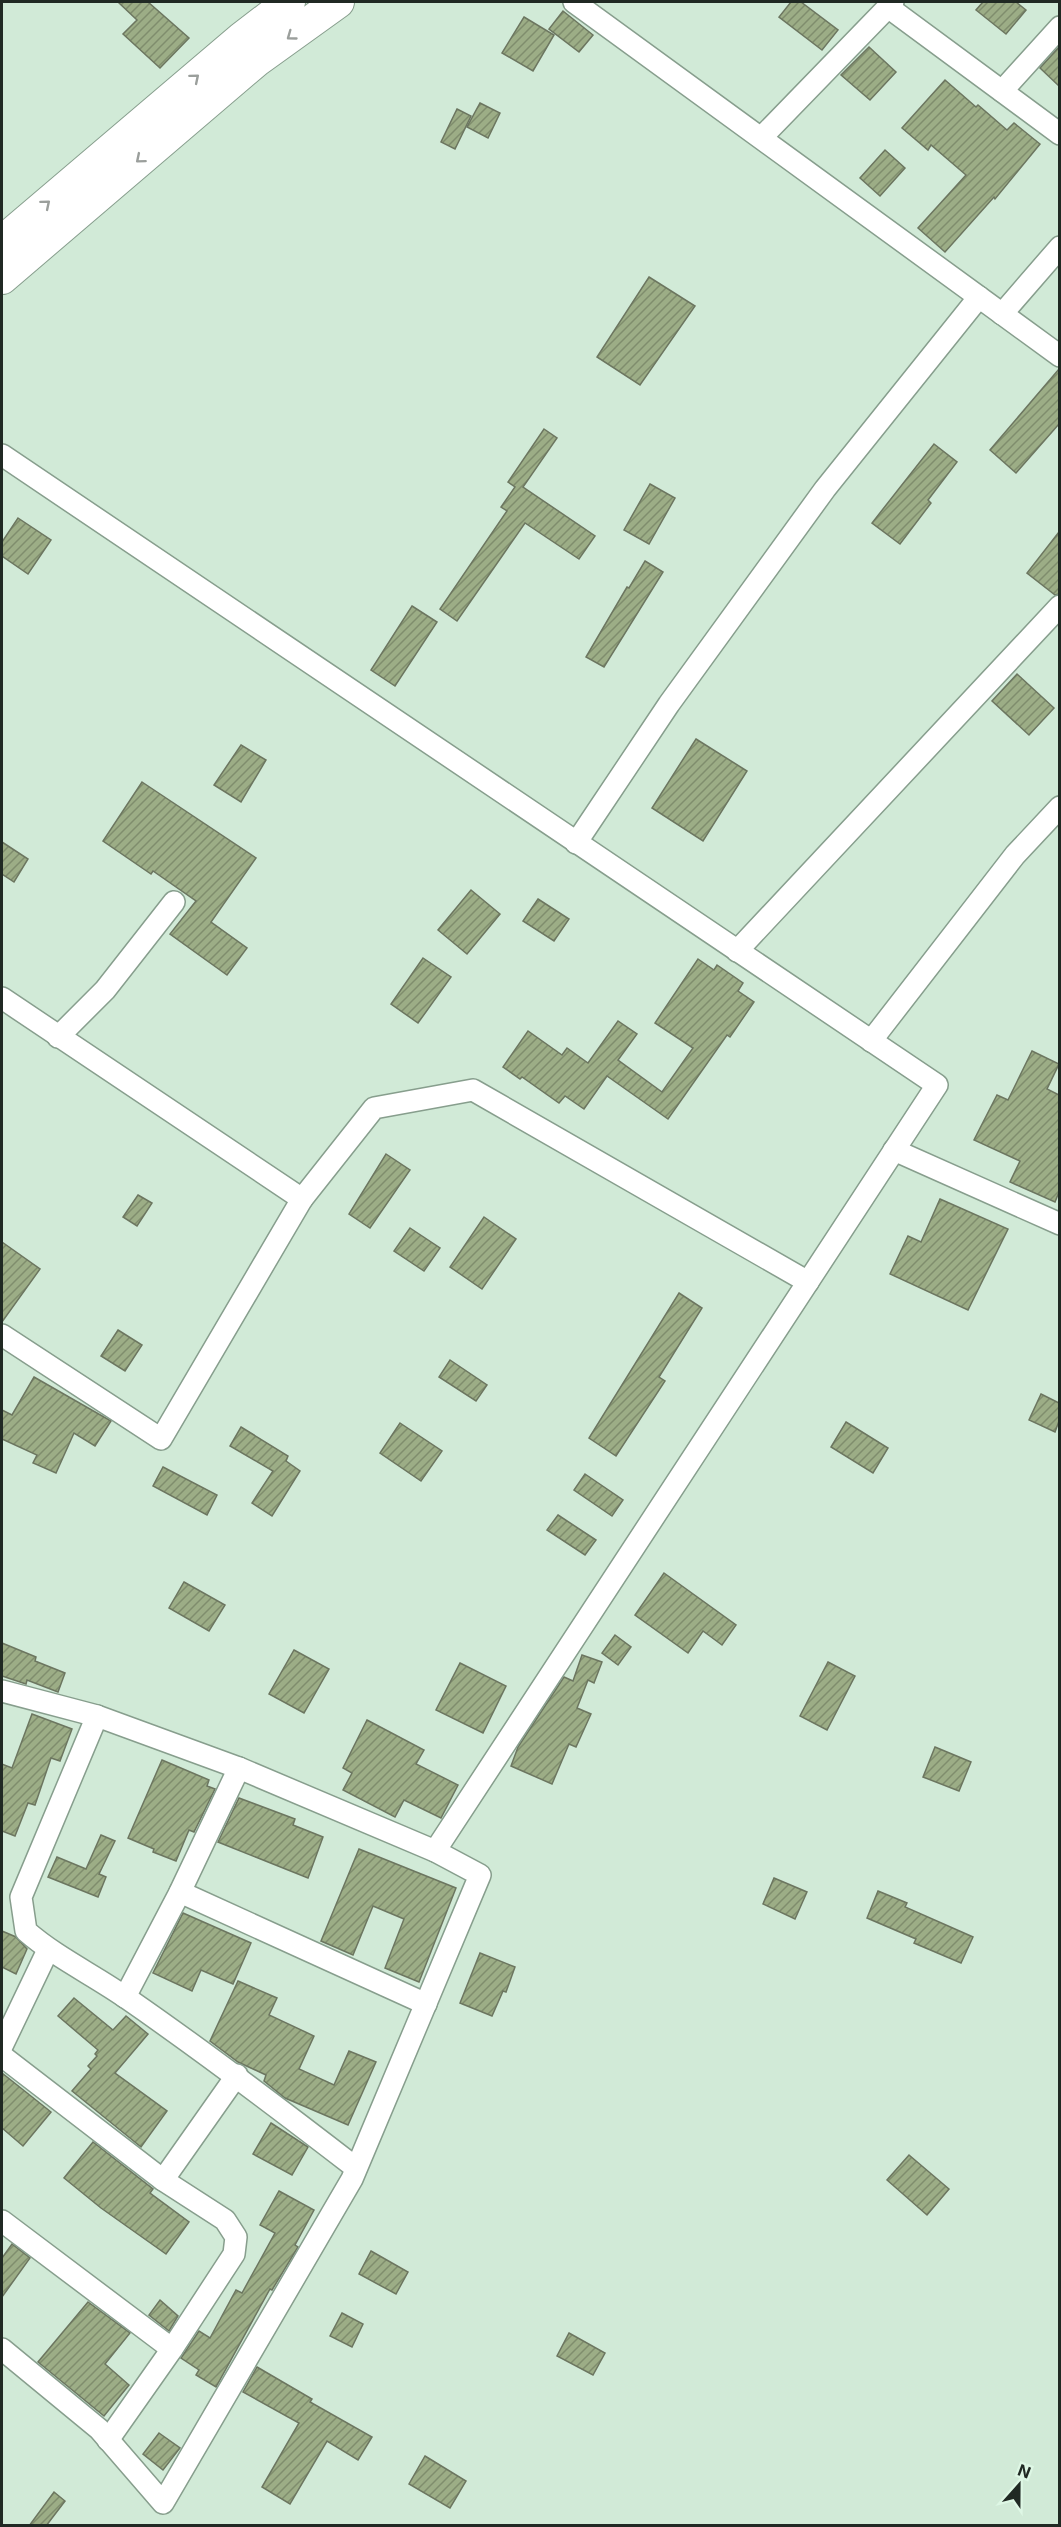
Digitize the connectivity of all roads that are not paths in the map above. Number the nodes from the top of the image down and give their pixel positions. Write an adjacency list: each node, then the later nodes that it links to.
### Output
1 (289, 2): 9 (highway, one-way to 1)
2 (338, 2): 11 (highway, one-way to 11)
3 (574, 2): 8 (street)
4 (891, 4): 6 (street); 8 (street)
5 (1059, 27): 6 (street)
6 (1002, 92): 7 (street)
7 (1059, 134)
8 (762, 136): 12 (street)
9 (2, 242)
10 (1059, 246): 13 (street)
11 (2, 278)
12 (979, 297): 13 (street); 18 (street)
13 (1002, 314): 14 (street)
14 (1059, 356)
15 (2, 455): 18 (street)
16 (1059, 606): 20 (street)
17 (1059, 807): 23 (street)
18 (576, 843): 20 (street)
19 (174, 902): 22 (street)
20 (737, 951): 23 (street)
21 (2, 998): 22 (street)
22 (58, 1036): 25 (street)
23 (871, 1041): 24 (street)
24 (894, 1150): 26 (street); 27 (street)
25 (302, 1199): 27 (street); 28 (street)
26 (1059, 1224)
27 (808, 1282): 32 (street)
28 (2, 1335)
29 (2, 1691): 30 (street)
30 (97, 1716): 31 (street); 34 (street)
31 (239, 1768): 32 (street); 33 (street)
32 (435, 1851): 36 (street)
33 (180, 1892): 35 (street); 36 (street)
34 (48, 1950): 35 (street); 37 (street)
35 (125, 1997): 39 (street)
36 (426, 2004): 40 (street)
37 (2, 2046)
38 (2, 2056): 41 (street)
39 (237, 2075): 40 (street); 41 (street)
40 (356, 2168): 45 (street)
41 (163, 2180): 44 (street)
42 (2, 2222): 44 (street)
43 (2, 2349): 45 (street)
44 (172, 2349): 45 (street)
45 (108, 2440)

